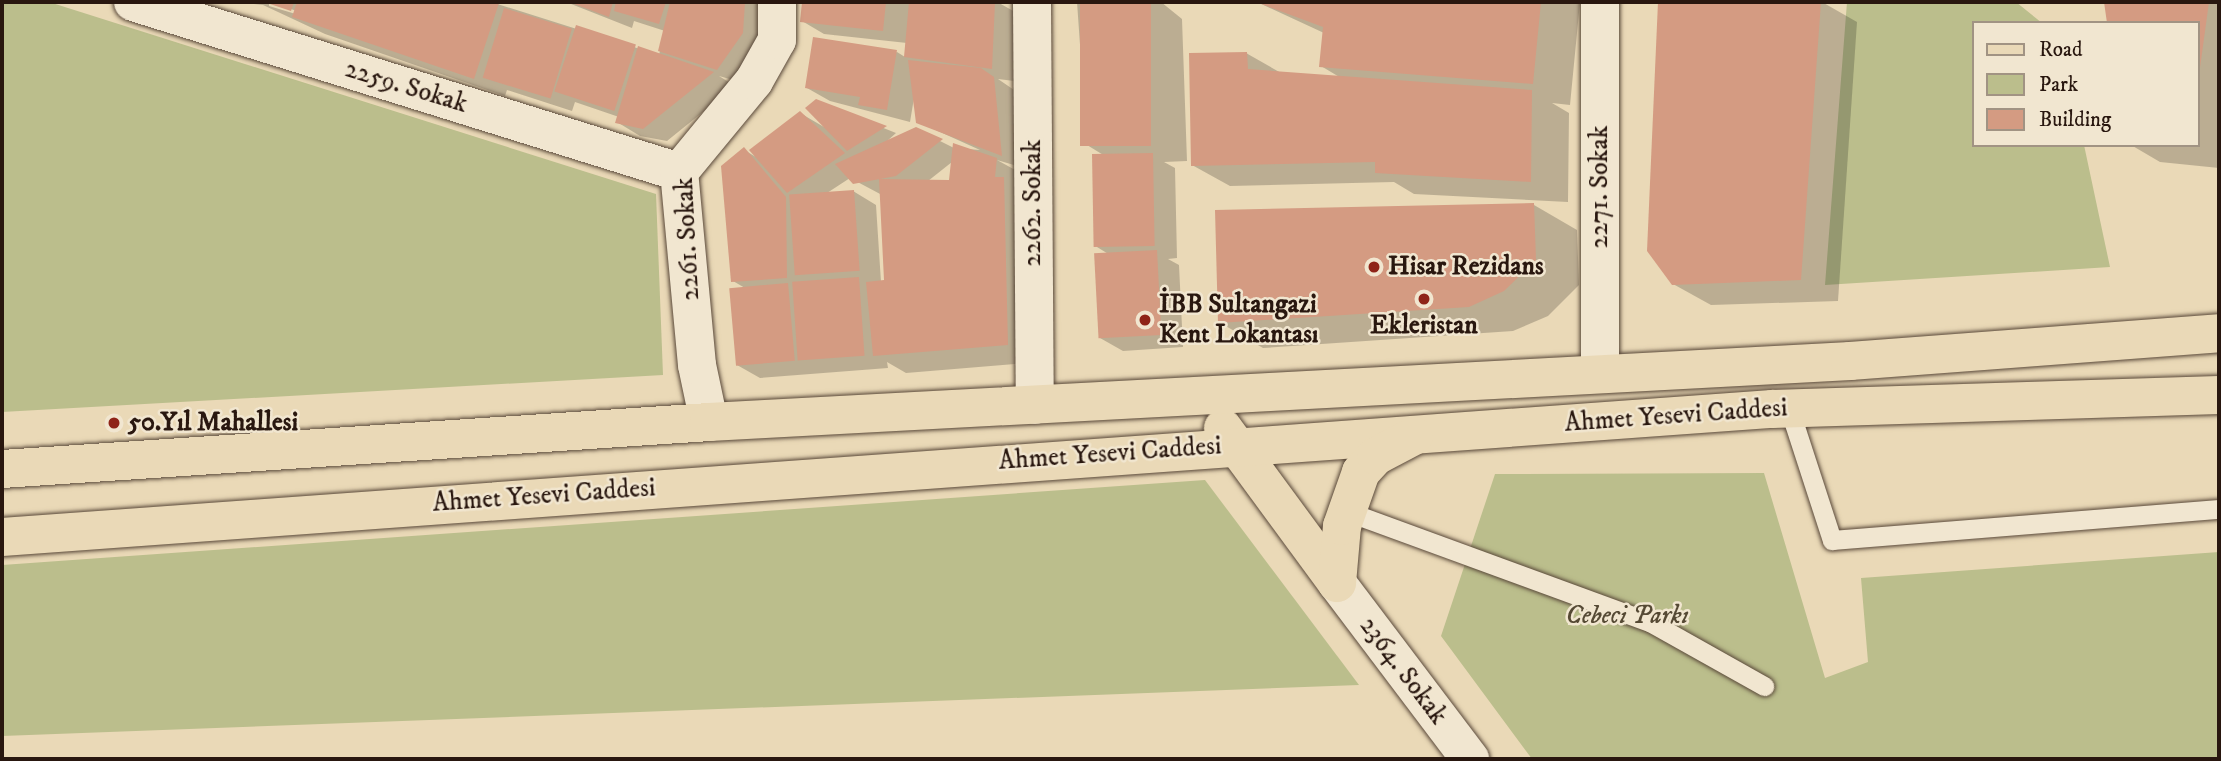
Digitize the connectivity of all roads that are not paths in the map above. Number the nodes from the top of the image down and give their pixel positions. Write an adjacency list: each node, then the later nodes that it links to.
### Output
1 (133, 2): 5 (street, 2259. Sokak)
2 (778, 2): 5 (street, 2261. Sokak)
3 (1032, 2): 10 (street, 2262. Sokak)
4 (1600, 2): 7 (street, 2271. Sokak)
5 (679, 172): 12 (street, 2261. Sokak)
6 (2219, 333): 7 (main road, Ahmet Yesevi Caddesi)
7 (1600, 373): 9 (main road, Ahmet Yesevi Caddesi)
8 (2219, 395): 11 (main road, Ahmet Yesevi Caddesi)
9 (1201, 398): 10 (main road, Ahmet Yesevi Caddesi); 14 (main road)
10 (1035, 405): 12 (main road, Ahmet Yesevi Caddesi)
11 (1789, 408): 13 (main road, Ahmet Yesevi Caddesi); 16 (lane)
12 (709, 422): 15 (main road, Ahmet Yesevi Caddesi)
13 (1424, 432): 14 (main road, Ahmet Yesevi Caddesi); 17 (main road)
14 (1236, 445): 18 (main road, Ahmet Yesevi Caddesi); 19 (main road)
15 (2, 469)
16 (2219, 509)
17 (1346, 511): 19 (main road); 20 (lane)
18 (2, 537)
19 (1337, 583): 21 (street, 2364. Sokak)
20 (1764, 686)
21 (1470, 759)

